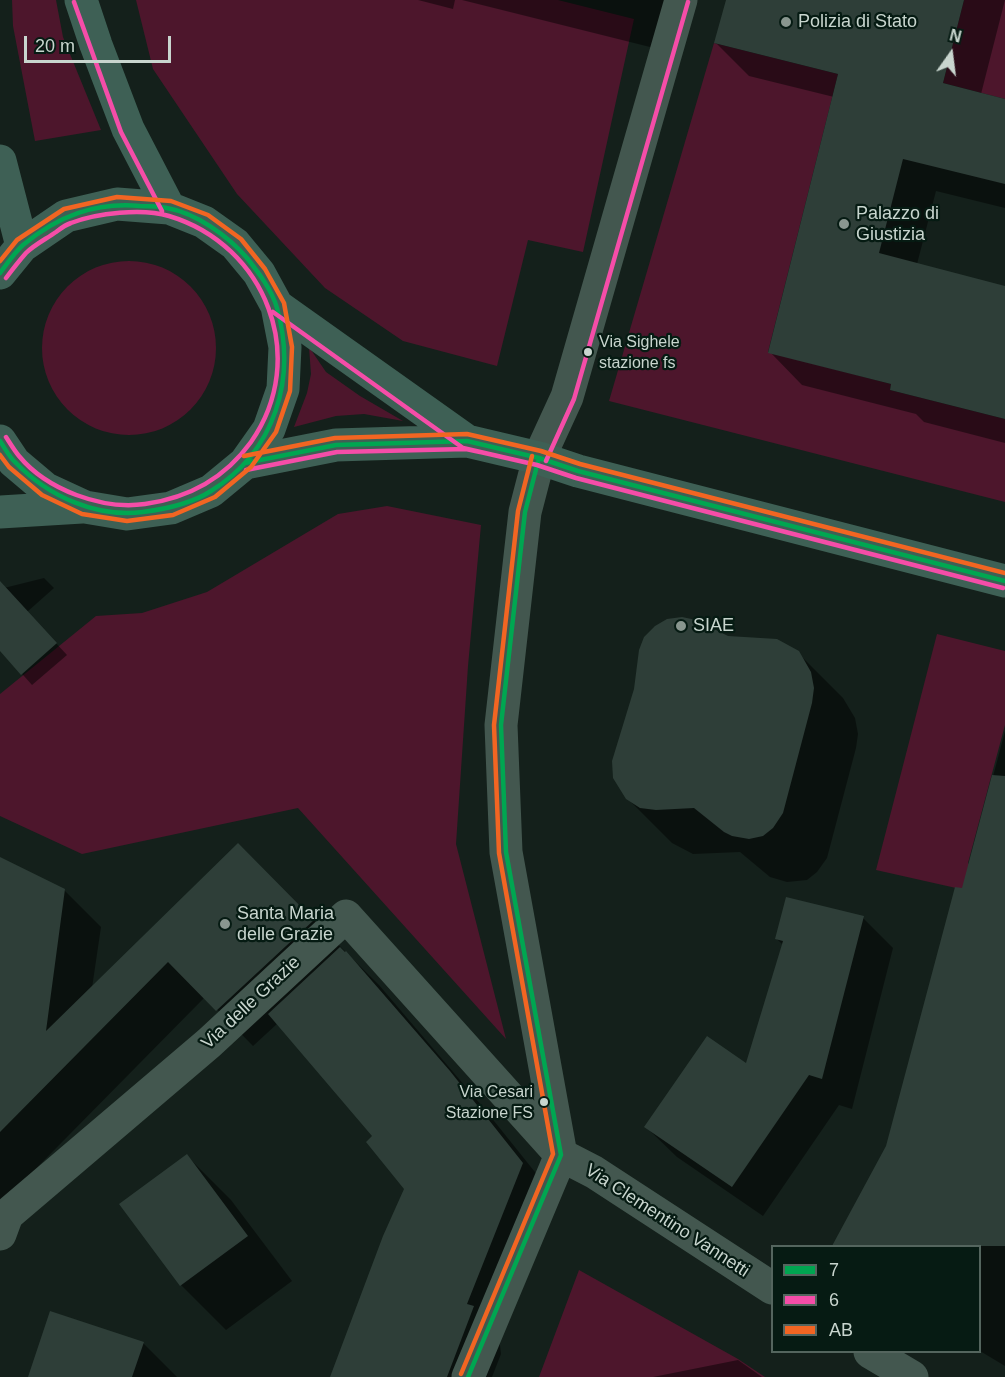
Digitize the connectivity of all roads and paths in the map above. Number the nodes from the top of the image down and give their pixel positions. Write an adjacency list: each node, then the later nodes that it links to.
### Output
1 (81, 0): 4 (main road)
2 (681, 0): 10 (street)
3 (0, 161): 5 (main road)
4 (169, 208): 5 (main road); 7 (main road)
5 (22, 246): 6 (main road)
6 (0, 273)
7 (277, 306): 9 (main road); 11 (main road)
8 (0, 441): 12 (main road)
9 (467, 441): 10 (main road); 11 (main road)
10 (540, 458): 14 (main road); 15 (street)
11 (245, 463): 12 (main road)
12 (85, 507): 13 (main road)
13 (0, 512)
14 (1005, 581)
15 (561, 1155): 16 (street, Via delle Grazie); 17 (street, Via Clementino Vannetti); 19 (street)
16 (0, 1233)
17 (771, 1287)
18 (872, 1353): 20 (street)
19 (468, 1377)
20 (912, 1377)

